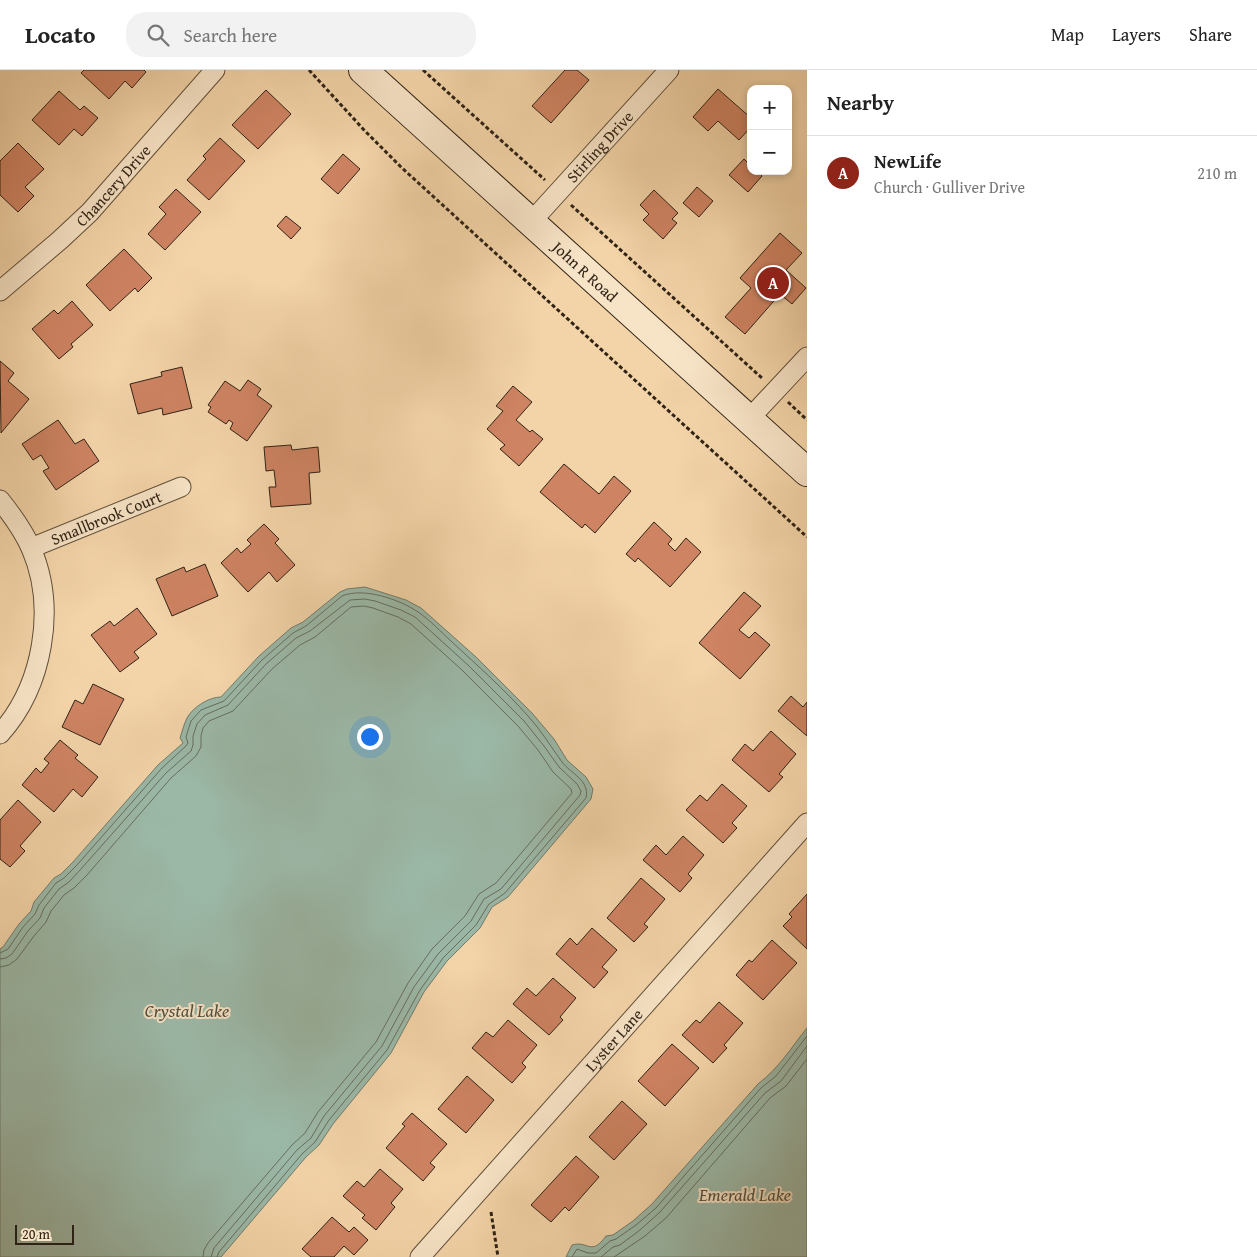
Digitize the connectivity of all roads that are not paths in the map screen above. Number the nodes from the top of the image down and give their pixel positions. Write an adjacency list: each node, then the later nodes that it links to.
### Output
1 (216, 70): 5 (street, Chancery Drive)
2 (363, 70): 4 (main road, John R Road)
3 (669, 70): 4 (street, Stirling Drive)
4 (531, 222): 7 (main road, John R Road)
5 (0, 291)
6 (807, 357): 7 (street)
7 (750, 420): 8 (main road, John R Road)
8 (807, 472)
9 (181, 488): 11 (street, Smallbrook Court)
10 (0, 500): 11 (street)
11 (31, 548): 12 (street)
12 (0, 734)
13 (807, 823): 14 (street, Lyster Lane)
14 (420, 1257)

